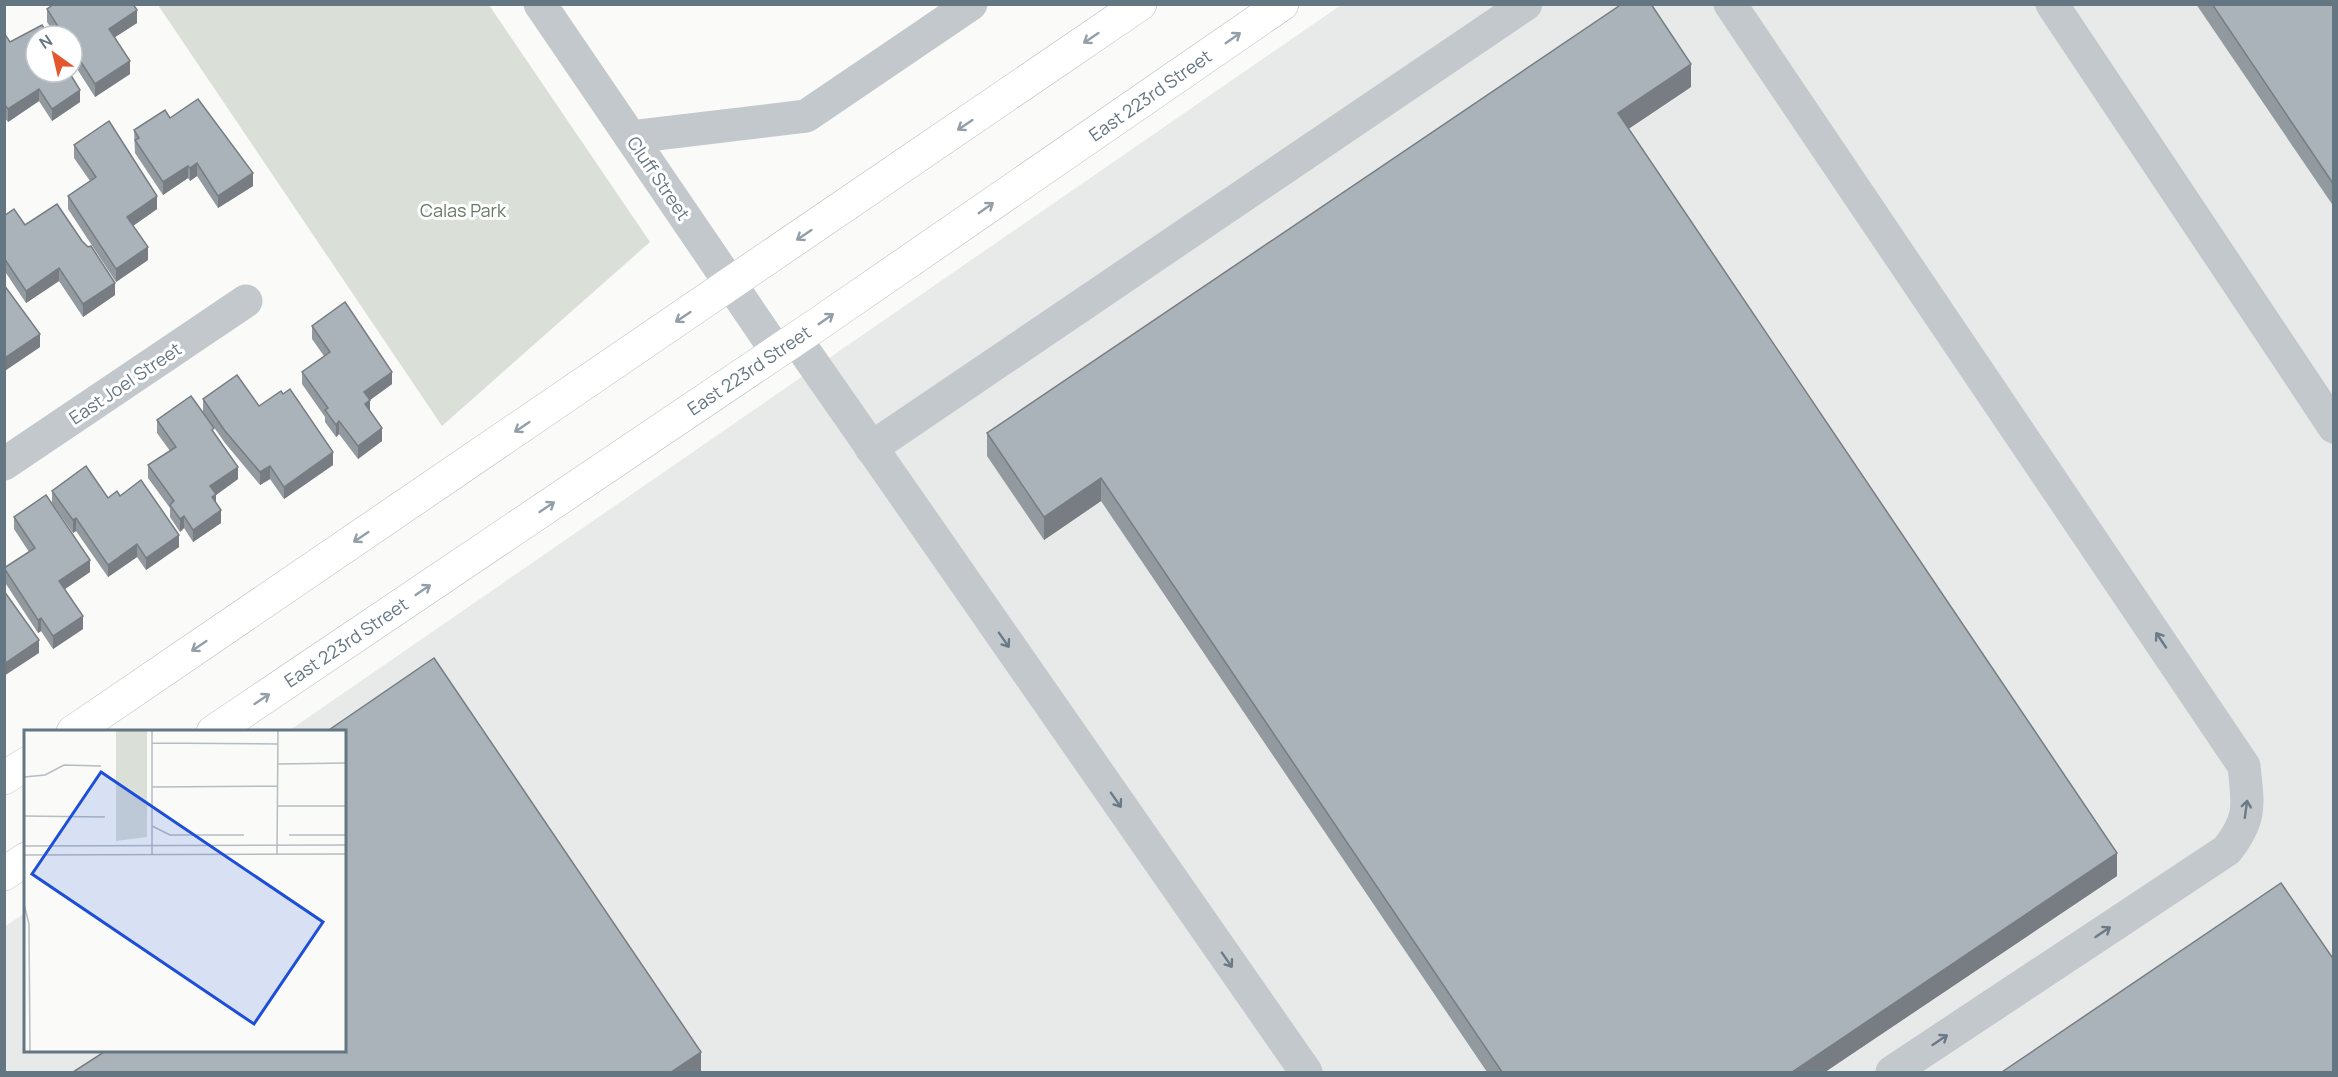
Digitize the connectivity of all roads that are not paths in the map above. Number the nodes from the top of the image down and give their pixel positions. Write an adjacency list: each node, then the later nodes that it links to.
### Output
1 (540, 4): 8 (street, Cluff Street)
2 (971, 4): 8 (street)
3 (1140, 4): 9 (main road, one-way to 9)
4 (1282, 4): 11 (main road, East 223rd Street, one-way to 4)
5 (1526, 4): 13 (street)
6 (1730, 4): 22 (street, one-way to 6)
7 (2052, 4): 12 (street)
8 (631, 137): 9 (street, Cluff Street)
9 (731, 284): 11 (street, Cluff Street); 15 (main road, one-way to 15)
10 (246, 301): 14 (street, East Joel Street)
11 (787, 345): 13 (street, Cluff Street); 16 (main road, East 223rd Street, one-way to 11)
12 (2334, 426)
13 (871, 448): 21 (street, Cluff Street, one-way to 21)
14 (4, 464)
15 (76, 730)
16 (216, 730)
17 (24, 765): 18 (main road)
18 (4, 778)
19 (24, 861): 20 (main road)
20 (4, 874)
21 (1306, 1072)
22 (1892, 1072)

